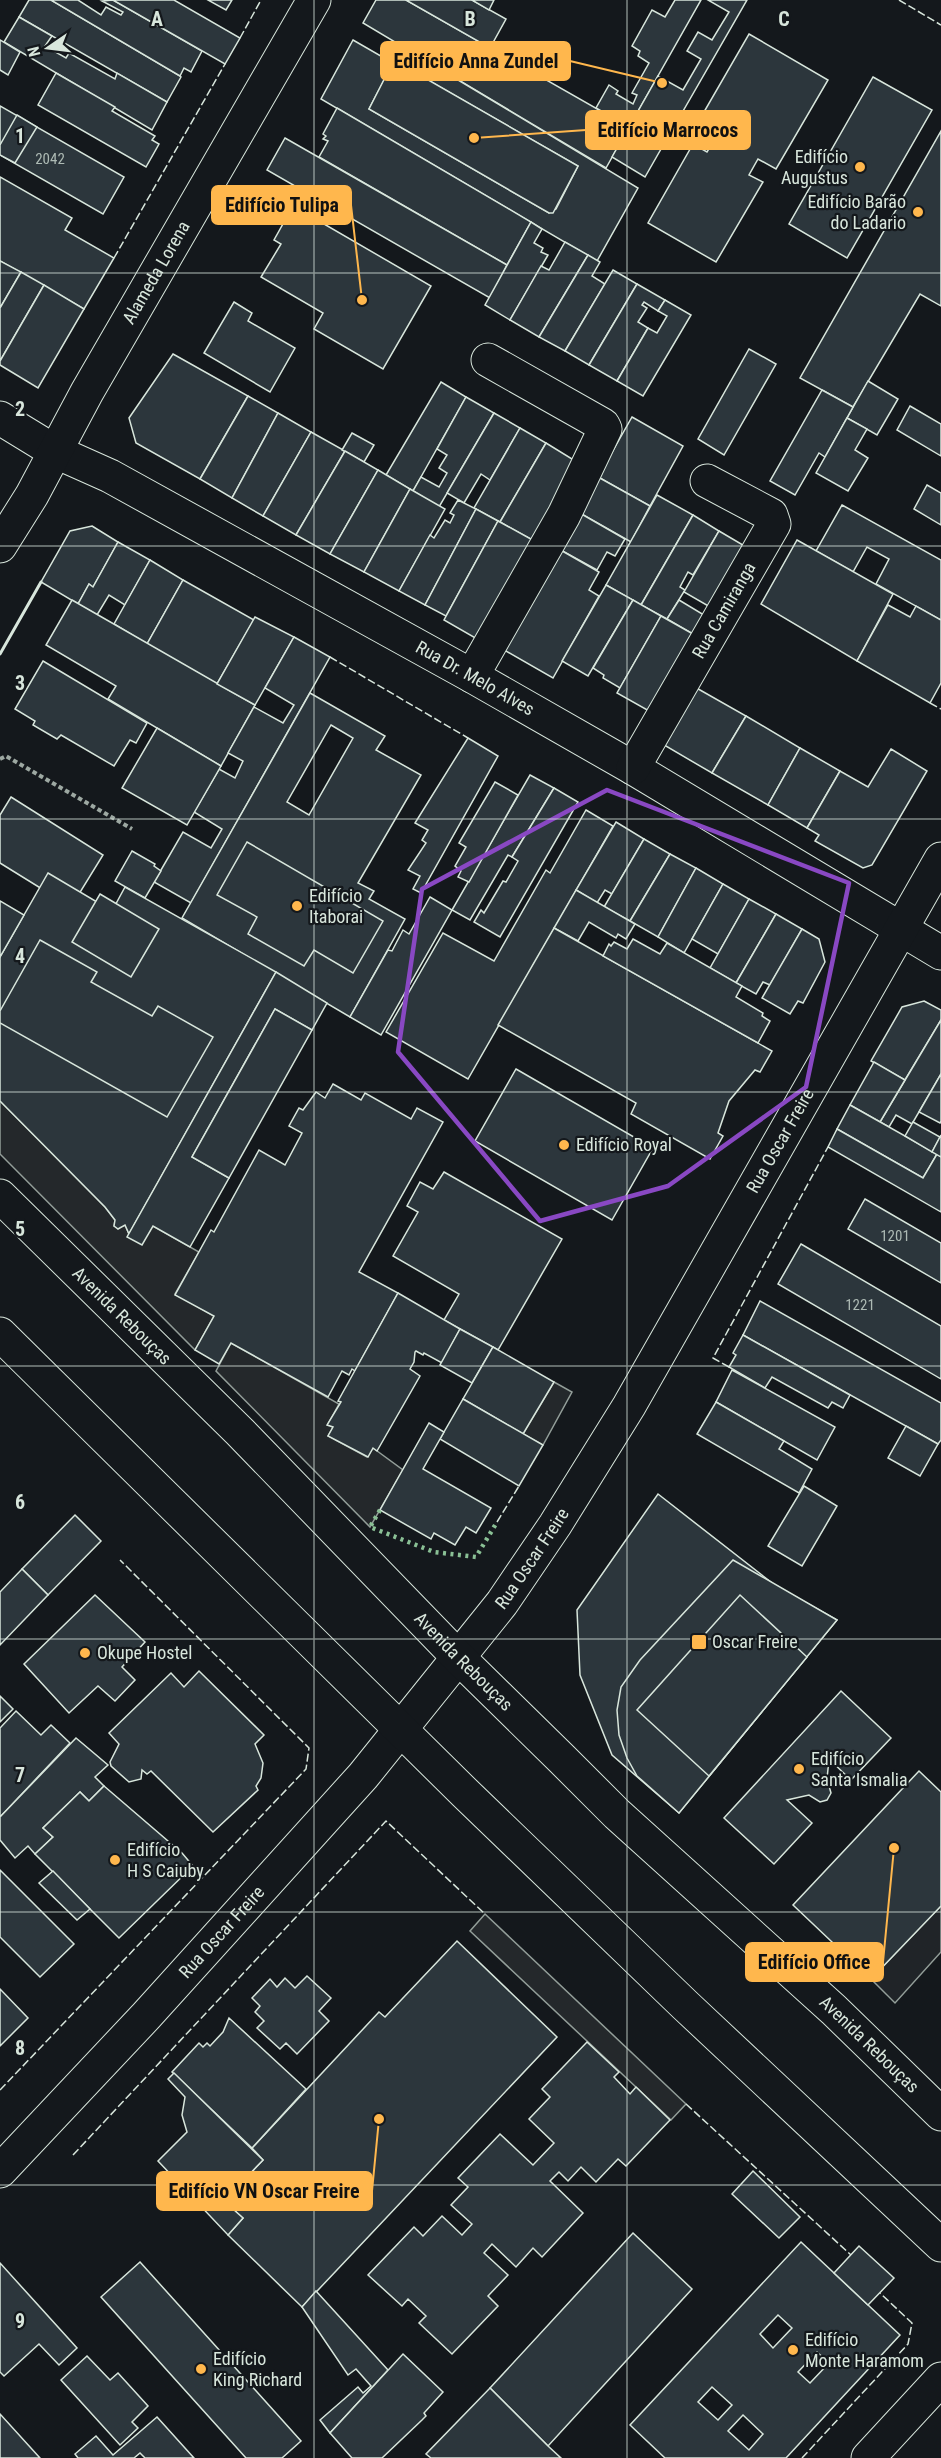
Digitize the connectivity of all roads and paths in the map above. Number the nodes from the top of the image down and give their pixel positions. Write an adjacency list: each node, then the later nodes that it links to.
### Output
1 (314, 0): 4 (street, Alameda Lorena)
2 (488, 360): 7 (street)
3 (0, 418): 4 (street, Rua Dr. Melo Alves)
4 (54, 451): 6 (street, Alameda Lorena); 7 (street, Rua Dr. Melo Alves)
5 (707, 481): 9 (street, Rua Camiranga)
6 (0, 546)
7 (472, 676): 9 (street, Rua Dr. Melo Alves)
8 (0, 759): 10 (path)
9 (633, 768): 12 (street, Rua Dr. Melo Alves)
10 (132, 829)
11 (941, 859): 12 (street, Rua Oscar Freire)
12 (899, 929): 13 (street, Rua Dr. Melo Alves); 16 (street, Rua Oscar Freire)
13 (941, 953)
14 (0, 1196): 16 (street, Avenida Rebouças)
15 (0, 1334): 17 (street)
16 (459, 1658): 17 (street, Rua Oscar Freire); 18 (street, Avenida Rebouças)
17 (400, 1729): 19 (street, Rua Oscar Freire); 20 (street)
18 (941, 2114)
19 (0, 2170)
20 (941, 2245)
21 (941, 2379): 22 (street)
22 (868, 2458)

